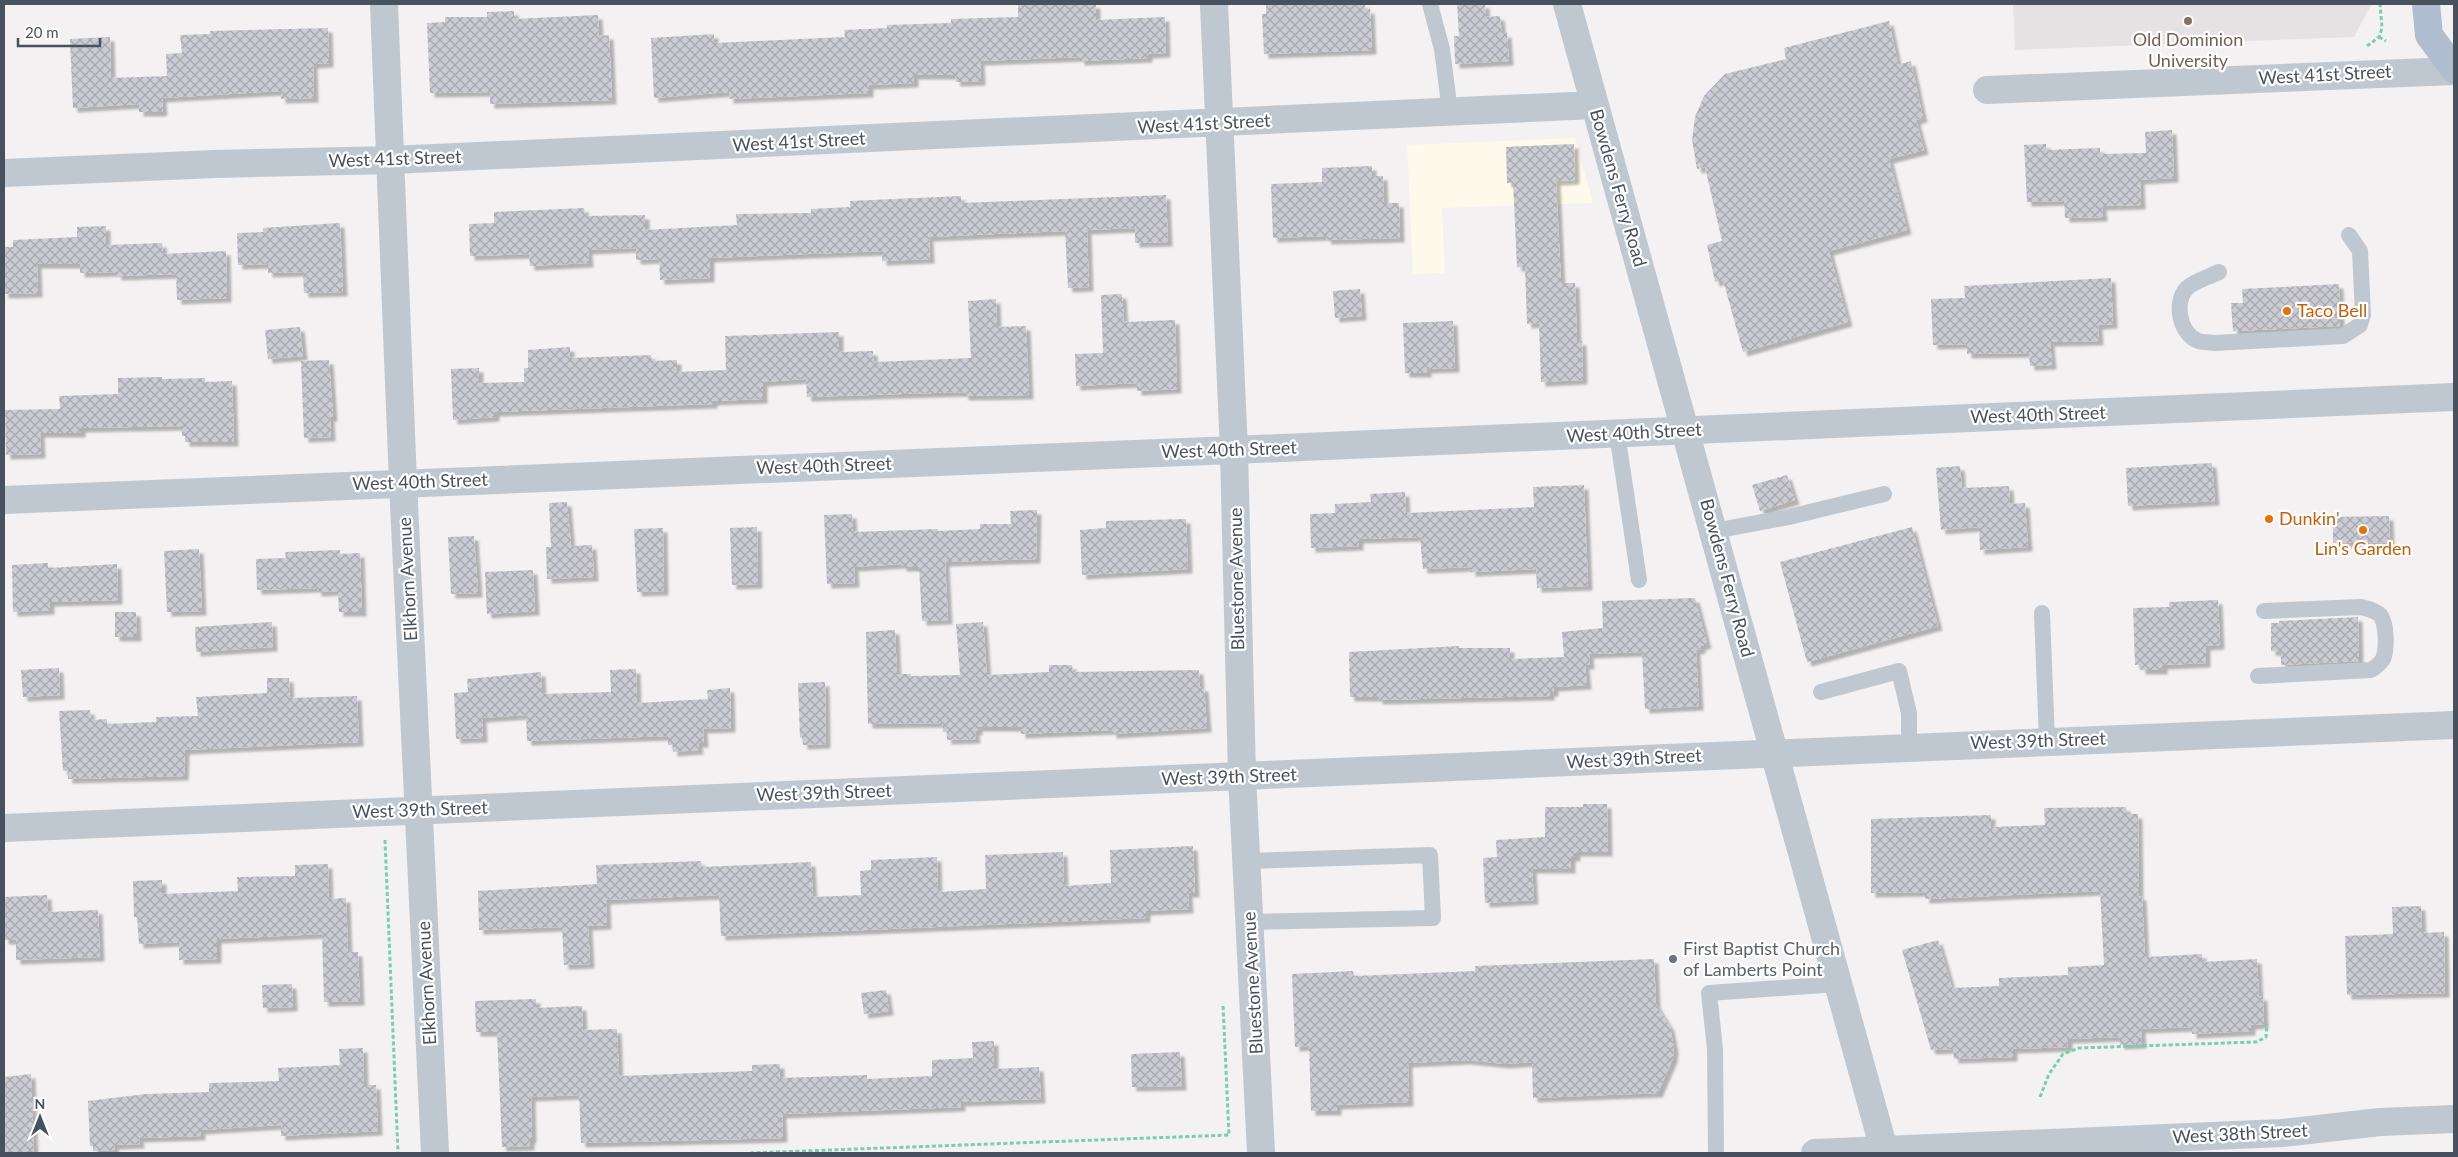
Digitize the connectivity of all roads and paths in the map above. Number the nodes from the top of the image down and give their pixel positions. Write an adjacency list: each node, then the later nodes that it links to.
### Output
1 (384, 4): 15 (street, Elkhorn Avenue)
2 (1214, 4): 14 (street, Bluestone Avenue)
3 (1430, 4): 13 (lane)
4 (1567, 4): 12 (street, Bowdens Ferry Road)
5 (2380, 4): 7 (path)
6 (2426, 4): 10 (main road)
7 (2379, 37): 8 (path); 9 (path)
8 (2386, 41)
9 (2364, 48)
10 (2454, 70): 11 (street, West 41st Street)
11 (1986, 90)
12 (1594, 105): 13 (street, West 41st Street); 20 (street, Bowdens Ferry Road)
13 (1450, 112): 14 (street, West 41st Street)
14 (1219, 124): 15 (street, West 41st Street); 22 (street, Bluestone Avenue)
15 (392, 160): 16 (street, West 41st Street); 23 (street, Elkhorn Avenue)
16 (4, 173)
17 (2349, 235): 18 (lane)
18 (2219, 272)
19 (2454, 397): 20 (street, West 40th Street)
20 (1686, 430): 21 (street, West 40th Street); 26 (street, Bowdens Ferry Road)
21 (1617, 433): 22 (street, West 40th Street); 27 (lane)
22 (1234, 450): 23 (street, West 40th Street); 36 (street, Bluestone Avenue)
23 (403, 483): 25 (street, West 40th Street); 37 (street, Elkhorn Avenue)
24 (1884, 494): 26 (lane)
25 (4, 500)
26 (1714, 531): 35 (street, Bowdens Ferry Road)
27 (1639, 580)
28 (2264, 611): 30 (lane)
29 (2042, 613): 33 (lane)
30 (2258, 676)
31 (1821, 692): 34 (lane)
32 (2454, 725): 33 (street, West 39th Street)
33 (2047, 741): 34 (street, West 39th Street)
34 (1909, 747): 35 (street, West 39th Street)
35 (1774, 753): 36 (street, West 39th Street); 42 (street, Bowdens Ferry Road)
36 (1242, 776): 37 (street, West 39th Street); 40 (street, Bluestone Avenue)
37 (420, 810): 38 (street, West 39th Street); 50 (street, Elkhorn Avenue)
38 (4, 828)
39 (375, 839): 49 (path)
40 (1246, 862): 41 (street, Bluestone Avenue); 41 (lane)
41 (1249, 922): 52 (street, Bluestone Avenue)
42 (1838, 984): 48 (street, Bowdens Ferry Road); 53 (lane)
43 (1223, 1000): 51 (path)
44 (2267, 1024): 45 (path)
45 (2040, 1097)
46 (2454, 1118): 47 (street, West 38th Street)
47 (2160, 1146): 48 (street, West 38th Street)
48 (1884, 1152): 54 (street, West 38th Street)
49 (398, 1153)
50 (435, 1153)
51 (750, 1153)
52 (1261, 1153)
53 (1716, 1153)
54 (1815, 1153)

